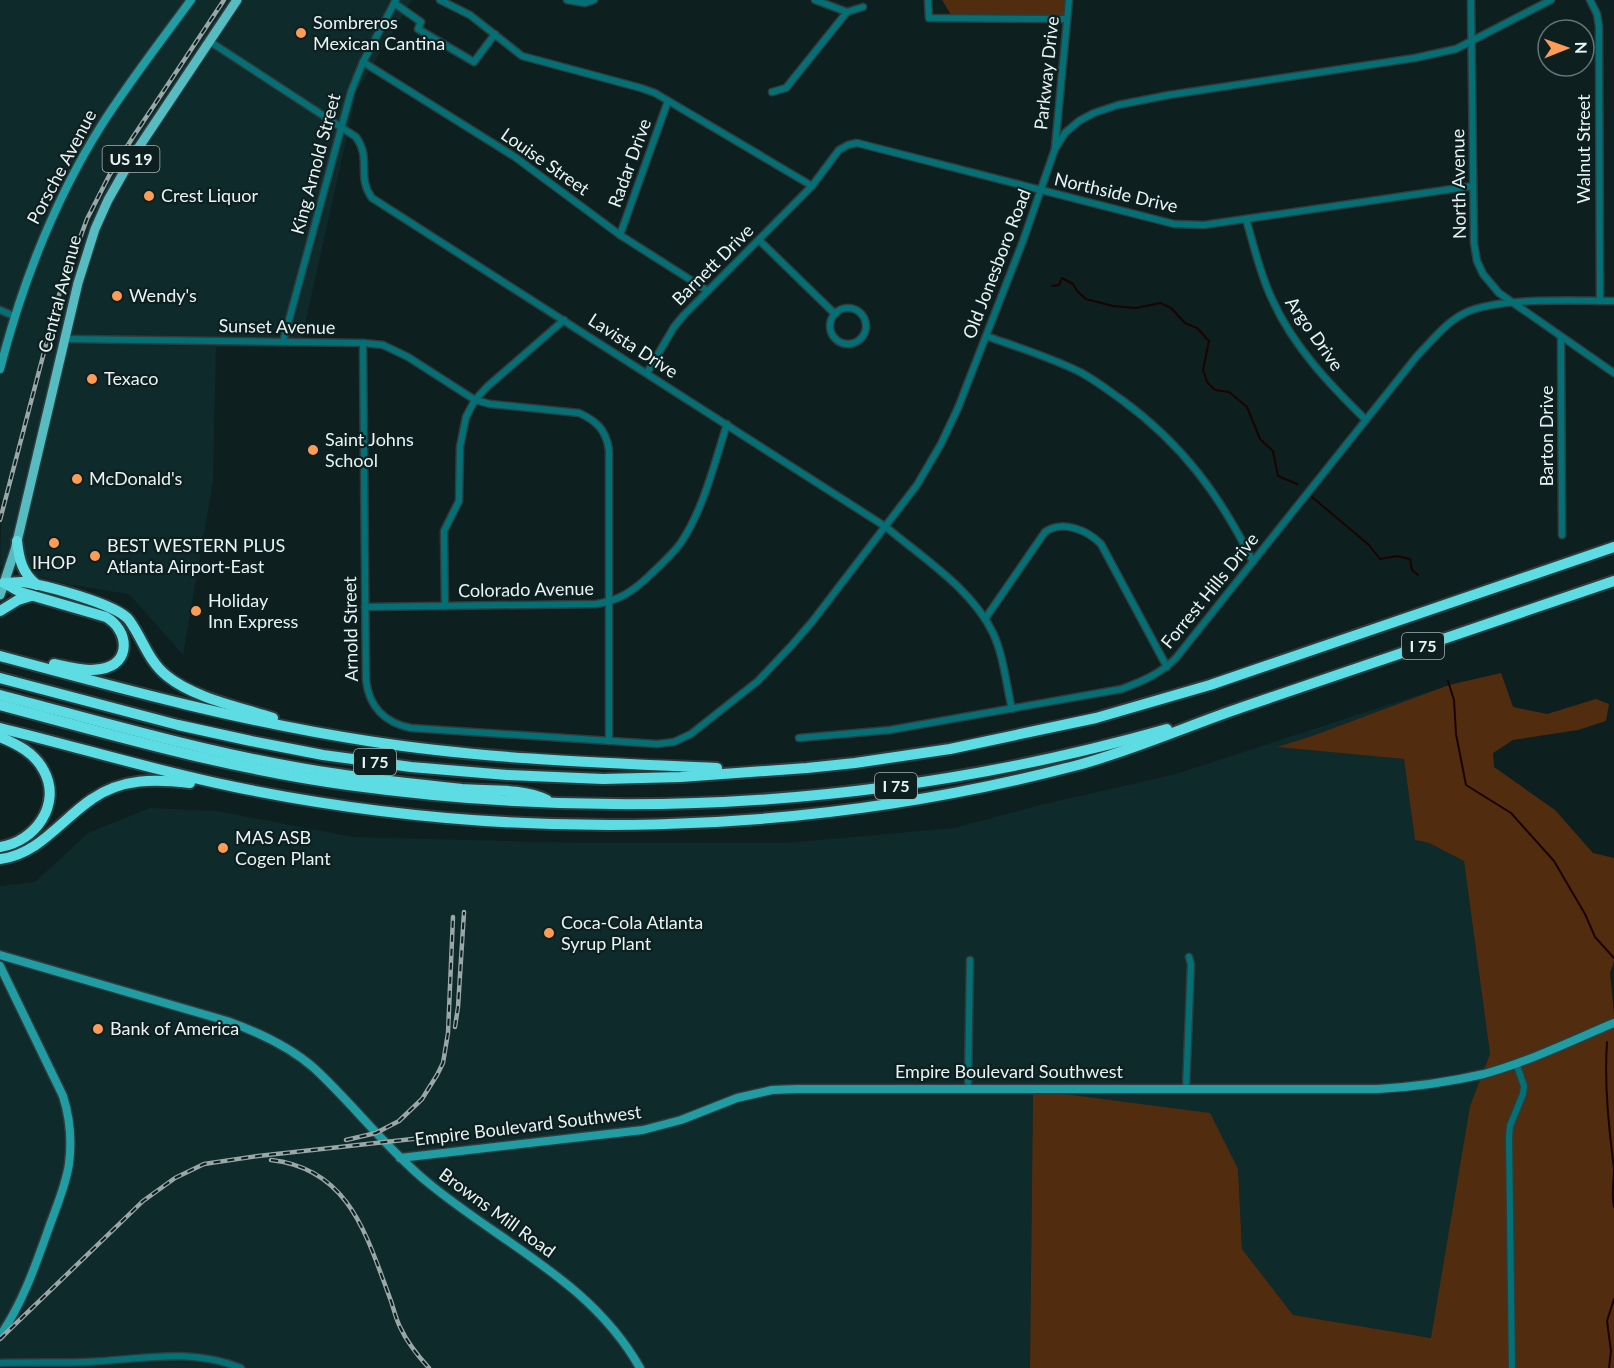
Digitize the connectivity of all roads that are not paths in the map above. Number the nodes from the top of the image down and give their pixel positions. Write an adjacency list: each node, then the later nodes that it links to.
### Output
1 (191, 0): 36 (street, Porsche Avenue)
2 (237, 0): 17 (main road, Central Avenue / US 19)
3 (440, 0): 16 (street)
4 (567, 0): 5 (street)
5 (594, 0)
6 (815, 0): 14 (street)
7 (928, 0): 15 (street)
8 (1069, 0): 15 (street, Parkway Drive)
9 (1471, 0): 18 (street, North Avenue)
10 (1551, 0): 18 (street, Old Jonesboro Road)
11 (1590, 0): 31 (street, Walnut Street)
12 (395, 2): 16 (street); 19 (street, King Arnold Street)
13 (863, 8): 14 (street)
14 (847, 12): 20 (street)
15 (1067, 19): 23 (street, Parkway Drive)
16 (495, 34): 21 (street)
17 (209, 41): 22 (street, Lavista Drive); 40 (main road, Central Avenue / US 19)
18 (1472, 43): 23 (street, Old Jonesboro Road); 25 (street, North Avenue)
19 (363, 62): 22 (street, King Arnold Street); 28 (street, Louise Street)
20 (772, 92)
21 (668, 100): 24 (street); 28 (street, Radar Drive)
22 (340, 126): 37 (street, Lavista Drive); 41 (street, King Arnold Street)
23 (1055, 149): 26 (street, Old Jonesboro Road)
24 (812, 186): 26 (street, Northside Drive); 29 (street, Barnett Drive)
25 (1473, 186): 27 (street, Northside Drive); 33 (street, North Avenue)
26 (1041, 191): 27 (street, Northside Drive); 38 (street, Old Jonesboro Road)
27 (1246, 219): 47 (street, Argo Drive)
28 (620, 235): 30 (street, Louise Street)
29 (759, 240): 30 (street, Barnett Drive); 35 (street)
30 (708, 291): 44 (street, Barnett Drive)
31 (1600, 301): 32 (street, Forrest Hills Drive); 33 (street, Forrest Hills Drive)
32 (1614, 301)
33 (1512, 303): 39 (street, North Avenue); 47 (street, Forrest Hills Drive)
34 (0, 310): 36 (street)
35 (835, 314): 35 (street)
36 (14, 316): 43 (street, Porsche Avenue)
37 (564, 320): 44 (street, Lavista Drive); 46 (street)
38 (986, 336): 49 (street, Old Jonesboro Road); 53 (street)
39 (1561, 337): 45 (street, North Avenue); 50 (street, Barton Drive)
40 (64, 339): 41 (street, Sunset Avenue); 51 (main road, Central Avenue / US 19)
41 (283, 342): 42 (street, Sunset Avenue)
42 (363, 343): 46 (street, Sunset Avenue); 61 (street, Arnold Street)
43 (0, 369)
44 (647, 373): 48 (street, Lavista Drive)
45 (1614, 373)
46 (475, 400): 59 (street); 60 (street)
47 (1366, 420): 53 (street, Forrest Hills Drive)
48 (727, 424): 49 (street, Lavista Drive); 59 (street, Colorado Avenue)
49 (886, 527): 63 (street, Lavista Drive); 75 (street, Old Jonesboro Road)
50 (1563, 535)
51 (17, 541): 55 (main road, Central Avenue / US 19); 56 (highway)
52 (1614, 547): 76 (highway, I 75)
53 (1253, 562): 65 (street, Forrest Hills Drive)
54 (1614, 581): 70 (highway, I 75)
55 (4, 583): 56 (highway); 57 (main road, Central Avenue / US 19); 58 (highway)
56 (37, 585): 72 (highway)
57 (0, 595)
58 (32, 596): 62 (highway); 64 (highway)
59 (608, 603): 60 (street, Colorado Avenue); 75 (street)
60 (444, 606): 61 (street, Colorado Avenue)
61 (365, 607): 75 (street, Arnold Street)
62 (0, 611)
63 (985, 619): 65 (street); 69 (street, Lavista Drive)
64 (0, 656): 72 (highway)
65 (1167, 667): 69 (street, Forrest Hills Drive)
66 (0, 678): 76 (highway, I 75)
67 (0, 695): 78 (highway)
68 (0, 705): 78 (highway, I 75)
69 (1012, 709): 74 (street, Forrest Hills Drive)
70 (1232, 711): 77 (highway); 78 (highway, I 75)
71 (0, 728): 77 (highway)
72 (316, 732): 76 (highway)
73 (0, 737): 79 (highway)
74 (799, 738)
75 (609, 741)
76 (759, 770)
77 (235, 787): 80 (highway)
78 (553, 803)
79 (0, 847)
80 (0, 859)
81 (0, 955): 89 (street, Browns Mill Road)
82 (1189, 957): 88 (street)
83 (970, 960): 87 (street)
84 (0, 966): 90 (street)
85 (1614, 1023): 86 (street, Empire Boulevard Southwest)
86 (1516, 1063): 88 (street, Empire Boulevard Southwest); 94 (street)
87 (968, 1089): 88 (street, Empire Boulevard Southwest); 89 (street, Empire Boulevard Southwest)
88 (1186, 1089)
89 (400, 1158): 93 (street, Browns Mill Road)
90 (0, 1336)
91 (0, 1362): 92 (street)
92 (241, 1368)
93 (640, 1368)
94 (1512, 1368)

